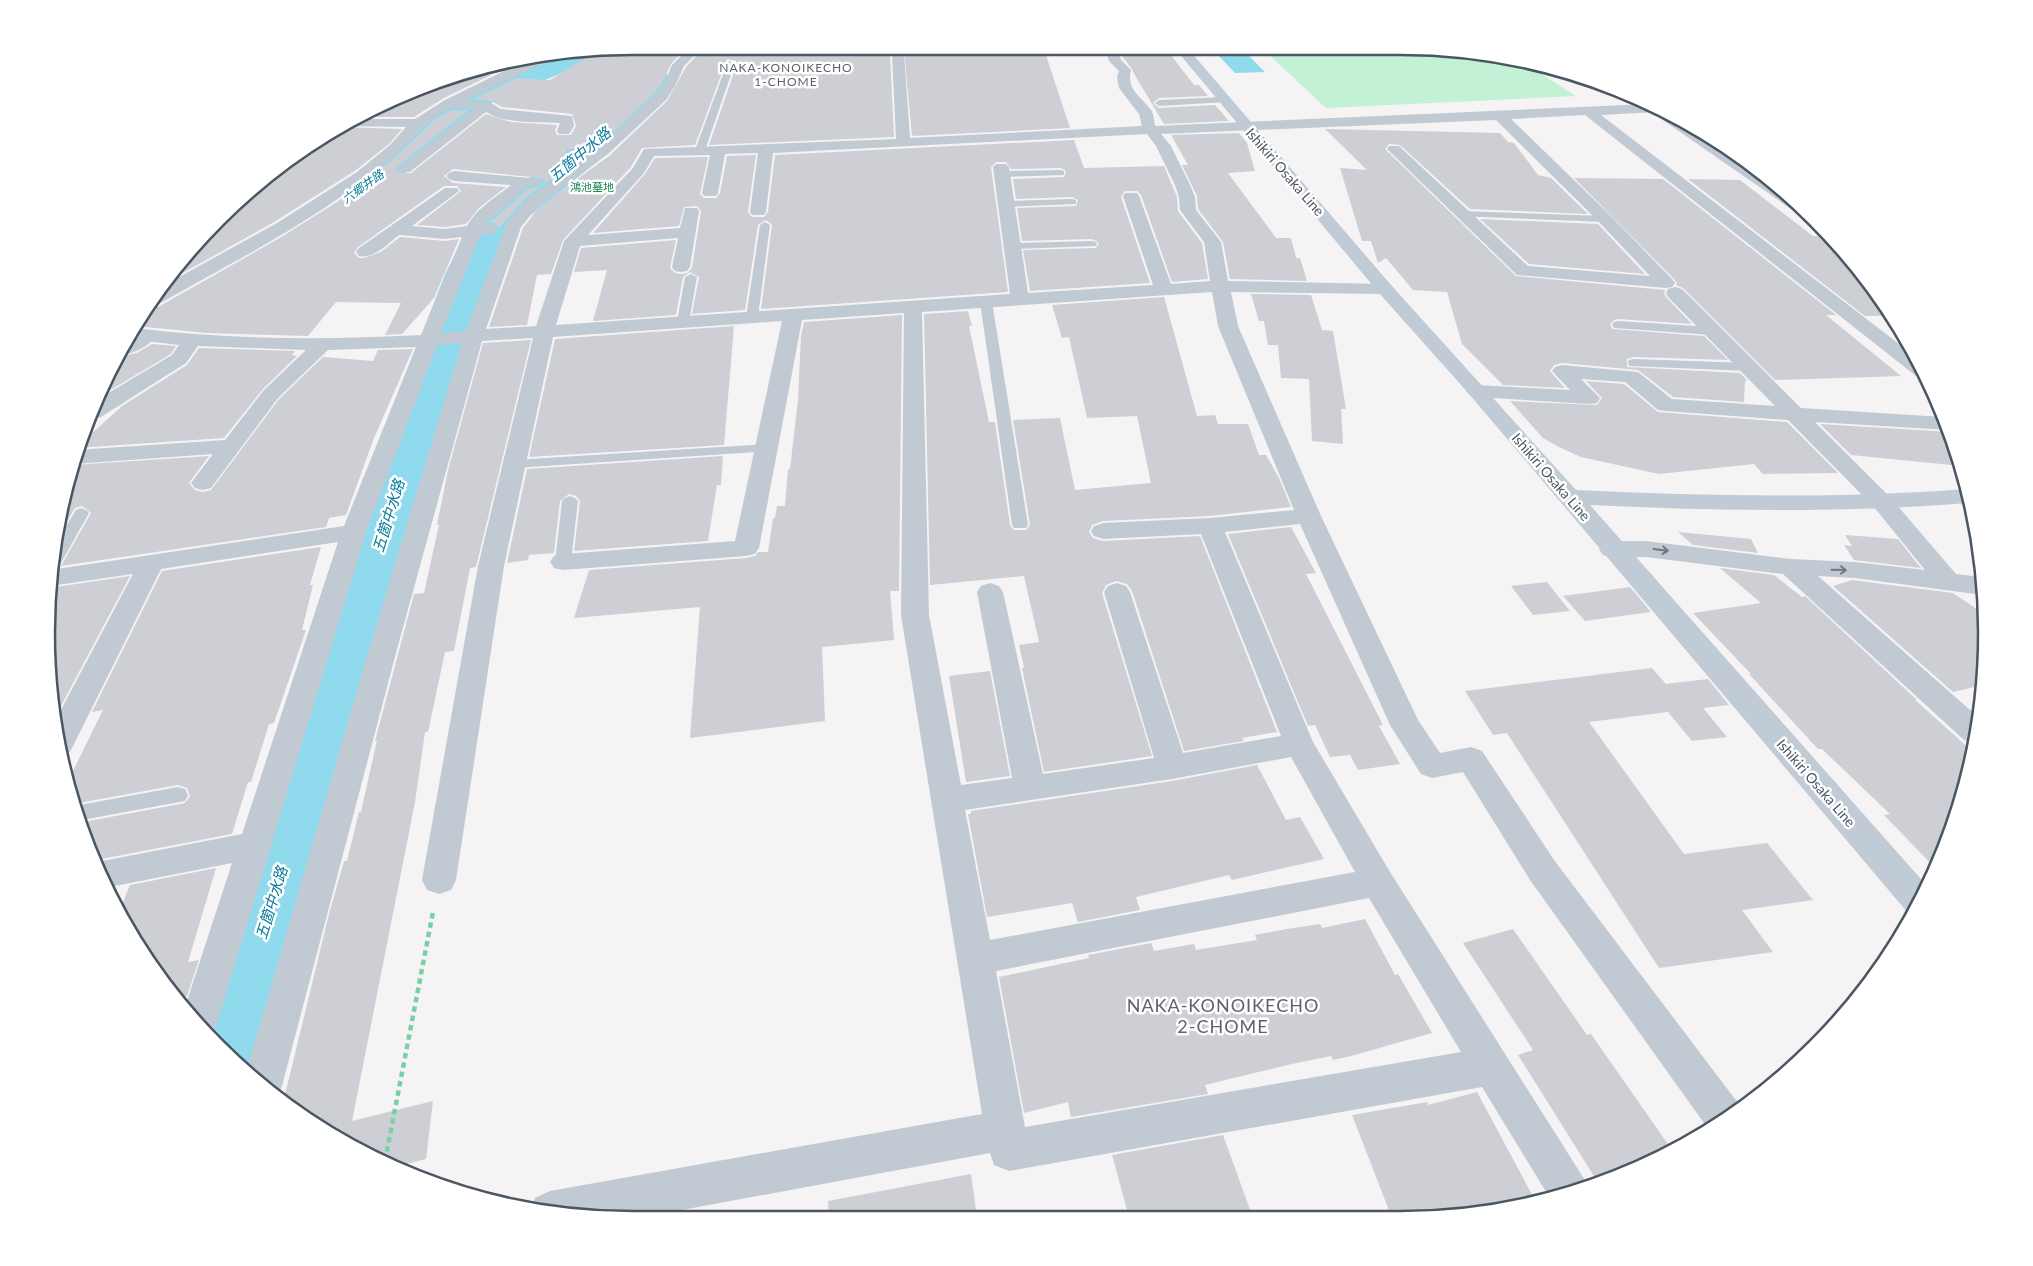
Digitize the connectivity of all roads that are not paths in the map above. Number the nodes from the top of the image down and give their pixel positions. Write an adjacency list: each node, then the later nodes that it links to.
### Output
1 (689, 55): 27 (street)
2 (898, 55): 22 (street)
3 (1113, 55): 19 (street)
4 (1186, 55): 9 (main road, Ishikiri Osaka Line)
5 (731, 62): 25 (lane)
6 (534, 64): 8 (street)
7 (489, 74): 8 (street)
8 (506, 76): 10 (street)
9 (1224, 100): 11 (lane); 18 (main road, Ishikiri Osaka Line)
10 (450, 103): 12 (street); 17 (street)
11 (1159, 103)
12 (486, 106): 20 (street); 30 (street)
13 (1642, 109): 14 (street)
14 (1589, 112): 15 (street); 72 (street)
15 (1500, 116): 18 (street); 43 (street)
16 (361, 123): 17 (street)
17 (418, 123): 56 (street)
18 (1247, 127): 19 (street); 54 (main road, Ishikiri Osaka Line)
19 (1149, 130): 22 (street); 53 (street)
20 (564, 131)
21 (1696, 136): 33 (street)
22 (903, 143): 23 (street)
23 (766, 148): 26 (street); 42 (street)
24 (1394, 149): 41 (street)
25 (700, 150): 26 (street); 28 (street)
26 (718, 150): 36 (street)
27 (614, 151): 28 (street); 29 (lane); 35 (street)
28 (649, 152): 48 (street)
29 (568, 153)
30 (405, 169)
31 (1002, 171): 32 (lane); 39 (street)
32 (1061, 173)
33 (1759, 180)
34 (525, 181): 35 (street); 45 (street); 46 (street)
35 (558, 183): 44 (street)
36 (710, 193)
37 (1131, 196): 55 (street)
38 (1072, 202): 39 (lane)
39 (1006, 204): 50 (street)
40 (690, 211): 47 (street)
41 (1461, 214): 43 (lane); 43 (street)
42 (762, 219): 62 (lane)
43 (1605, 219)
44 (513, 226): 46 (street); 68 (street)
45 (395, 230): 46 (street); 51 (street)
46 (474, 231): 70 (street)
47 (687, 232): 48 (street); 52 (street)
48 (573, 241): 66 (street)
49 (1092, 244): 50 (lane)
50 (1012, 246): 58 (street)
51 (365, 252)
52 (686, 272): 63 (lane)
53 (1219, 286): 54 (street); 55 (street); 89 (street)
54 (1385, 289): 75 (main road, Ishikiri Osaka Line)
55 (1164, 290): 58 (street)
56 (166, 292)
57 (1675, 293): 65 (street)
58 (1020, 299): 59 (street)
59 (986, 302): 60 (street); 90 (lane)
60 (913, 306): 61 (street); 110 (street)
61 (794, 315): 62 (street); 80 (street)
62 (752, 317): 63 (street)
63 (683, 322): 66 (street)
64 (1618, 325): 65 (lane)
65 (1712, 331): 74 (street)
66 (544, 332): 68 (street); 82 (street)
67 (139, 335): 69 (street)
68 (474, 336): 70 (street); 120 (street)
69 (192, 341): 71 (street); 76 (street)
70 (429, 341): 71 (street); 93 (street)
71 (322, 345): 79 (street)
72 (1910, 362)
73 (1634, 363): 74 (lane)
74 (1748, 367): 77 (street)
75 (1477, 392): 77 (street); 85 (main road, Ishikiri Osaka Line)
76 (101, 407)
77 (1794, 414): 78 (street); 87 (street)
78 (1938, 423)
79 (231, 446): 81 (street); 83 (street)
80 (766, 448): 82 (lane); 96 (street)
81 (83, 456)
82 (514, 464): 114 (street)
83 (203, 483)
84 (1961, 496): 87 (main road)
85 (1569, 498): 87 (main road); 95 (main road, Ishikiri Osaka Line)
86 (570, 501): 96 (lane)
87 (1882, 502): 100 (street)
88 (81, 513): 94 (lane)
89 (1309, 516): 91 (street); 121 (street)
90 (1020, 525)
91 (1210, 526): 92 (street); 106 (street)
92 (1103, 531)
93 (354, 532): 97 (street); 112 (street)
94 (62, 547)
95 (1612, 548): 98 (street, one-way to 98); 116 (main road, Ishikiri Osaka Line)
96 (563, 562)
97 (152, 563): 99 (street); 105 (street)
98 (1791, 567): 100 (street, one-way to 100); 104 (street)
99 (58, 577)
100 (1949, 583): 101 (street)
101 (1976, 585)
102 (990, 592): 108 (street)
103 (1117, 592): 107 (street)
104 (1970, 727)
105 (64, 734)
106 (1299, 744): 107 (street); 115 (street)
107 (1172, 767): 108 (street)
108 (1030, 788): 110 (street)
109 (178, 795): 111 (lane)
110 (948, 800): 117 (street)
111 (84, 813)
112 (255, 845): 113 (street); 118 (street)
113 (108, 873)
114 (440, 880)
115 (1378, 882): 117 (street); 119 (street)
116 (1915, 896)
117 (975, 959): 122 (street)
118 (200, 1017)
119 (1491, 1066): 122 (street); 123 (street)
120 (264, 1078)
121 (1722, 1114)
122 (1005, 1130): 124 (street)
123 (1566, 1186)
124 (577, 1208)

